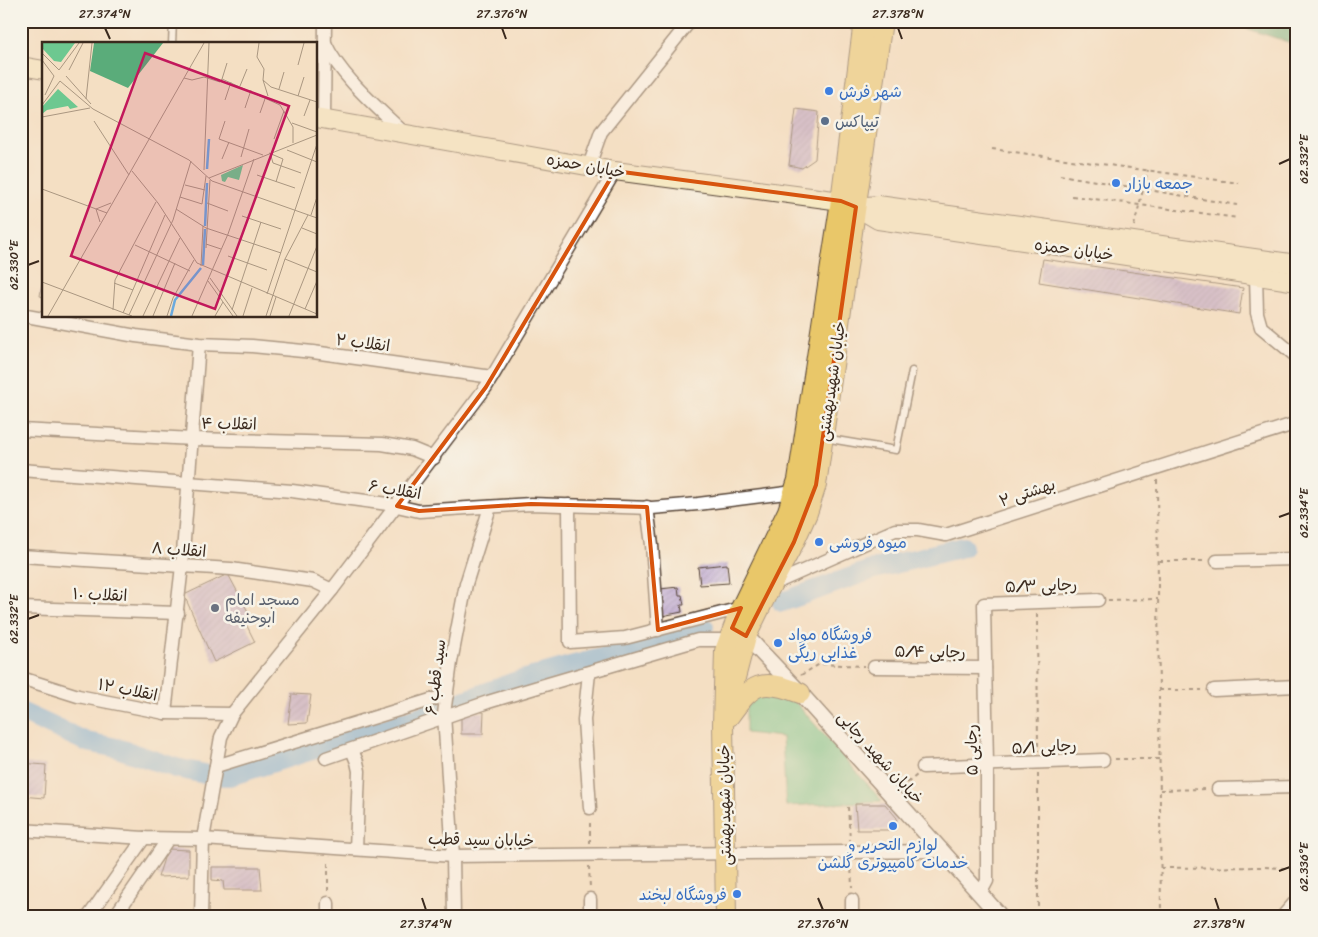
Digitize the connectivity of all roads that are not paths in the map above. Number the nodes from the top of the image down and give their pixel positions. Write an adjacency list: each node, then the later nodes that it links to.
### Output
1 (173, 21): 6 (lane)
2 (325, 21): 7 (street)
3 (690, 21): 13 (street)
4 (864, 21): 15 (main road, خیابان شهیدبهشتی)
5 (882, 21): 15 (main road, خیابان شهیدبهشتی)
6 (172, 42)
7 (325, 43): 8 (street); 11 (street); 12 (street)
8 (318, 52)
9 (21, 66): 10 (main road)
10 (42, 70)
11 (320, 119): 12 (main road, خیابان حمزه)
12 (404, 133): 13 (main road, خیابان حمزه)
13 (589, 166): 14 (main road, خیابان حمزه)
14 (615, 171): 15 (main road, خیابان حمزه); 23 (street)
15 (848, 204): 16 (main road, خیابان حمزه); 17 (main road, خیابان حمزه); 26 (main road, خیابان شهیدبهشتی); 31 (main road, خیابان شهیدبهشتی)
16 (1297, 264)
17 (1256, 276): 18 (main road, خیابان حمزه); 21 (street)
18 (1297, 282)
19 (21, 316): 20 (street, انقلاب ۲)
20 (199, 344): 23 (street, انقلاب ۲); 27 (street)
21 (1297, 357)
22 (912, 371): 26 (lane)
23 (492, 377): 28 (street)
24 (1297, 423): 40 (street, بهشتی ۲)
25 (21, 430): 27 (street, انقلاب ۴)
26 (823, 438): 40 (main road, خیابان شهیدبهشتی)
27 (192, 439): 28 (street, انقلاب ۴); 30 (street)
28 (434, 458): 33 (street)
29 (21, 470): 30 (street, انقلاب ۶)
30 (190, 482): 33 (street, انقلاب ۶); 39 (street)
31 (794, 492): 35 (street, انقلاب ۶); 45 (main road, خیابان شهیدبهشتی)
32 (569, 505): 34 (street, انقلاب ۶); 35 (street, انقلاب ۶); 47 (street)
33 (397, 506): 34 (street, انقلاب ۶); 41 (street)
34 (490, 507): 56 (street, سید قطب ۶)
35 (647, 507): 47 (street)
36 (21, 556): 39 (street, انقلاب ۸)
37 (1297, 559): 38 (street)
38 (1217, 561)
39 (182, 566): 41 (street, انقلاب ۸); 46 (street)
40 (771, 585): 48 (main road, خیابان شهیدبهشتی)
41 (332, 590): 58 (street)
42 (1098, 600): 43 (street, رجایی ۵/۳)
43 (984, 604): 50 (street, رجایی ۵)
44 (21, 608): 46 (street, انقلاب ۱۰)
45 (741, 608): 47 (street); 48 (main road, خیابان شهیدبهشتی)
46 (178, 613): 57 (street)
47 (658, 630)
48 (735, 635): 51 (street); 54 (street, خیابان شهید رجایی); 60 (main road, خیابان شهیدبهشتی)
49 (874, 667): 50 (street, رجایی ۵/۴)
50 (985, 668): 64 (street, رجایی ۵)
51 (588, 673): 59 (street); 69 (street)
52 (21, 678): 57 (street, انقلاب ۱۲)
53 (1297, 686): 55 (street)
54 (794, 687): 60 (main road); 75 (street, خیابان شهید رجایی)
55 (1214, 690)
56 (447, 694): 59 (street, سید قطب ۶); 65 (street)
57 (165, 712): 58 (street, انقلاب ۱۲)
58 (232, 714): 65 (street)
59 (445, 718): 61 (street); 77 (street, سید قطب ۶)
60 (723, 724): 76 (main road, خیابان شهیدبهشتی)
61 (352, 750): 62 (street); 74 (street)
62 (326, 758)
63 (1103, 760): 64 (street, رجایی ۵/۱)
64 (987, 765): 66 (street, رجایی ۵/۱); 78 (street, رجایی ۵)
65 (216, 766): 73 (street)
66 (923, 767)
67 (1297, 787): 68 (street)
68 (1218, 789)
69 (590, 808)
70 (21, 830): 71 (street, خیابان سید قطب)
71 (144, 838): 72 (street, خیابان سید قطب); 82 (street)
72 (168, 838): 73 (street, خیابان سید قطب); 83 (street)
73 (203, 839): 74 (street, خیابان سید قطب); 84 (street)
74 (356, 849): 77 (street, خیابان سید قطب)
75 (942, 851): 76 (street, خیابان سید قطب); 78 (street, خیابان شهید رجایی)
76 (725, 854): 77 (street, خیابان سید قطب); 87 (main road, خیابان شهیدبهشتی)
77 (453, 856): 85 (street, سید قطب ۶)
78 (980, 894): 89 (street, خیابان شهید رجایی)
79 (590, 899): 86 (street)
80 (852, 900): 88 (street)
81 (1297, 900): 90 (street)
82 (89, 916)
83 (115, 916)
84 (201, 916)
85 (454, 916)
86 (590, 916)
87 (726, 916)
88 (852, 916)
89 (1000, 916)
90 (1283, 916)

